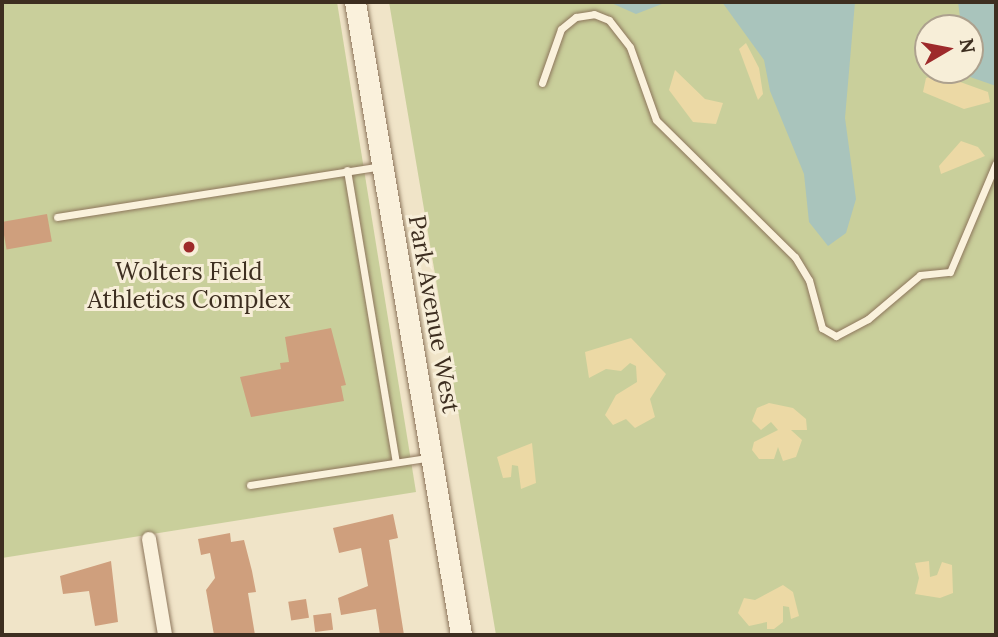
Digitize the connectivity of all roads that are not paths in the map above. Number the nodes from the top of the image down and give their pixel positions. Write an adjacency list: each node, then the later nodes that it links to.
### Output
1 (355, 2): 4 (street, Park Avenue West)
2 (542, 83): 3 (lane)
3 (996, 163)
4 (382, 165): 5 (lane); 7 (street, Park Avenue West)
5 (347, 170): 6 (lane); 8 (lane)
6 (57, 217)
7 (431, 457): 8 (lane); 12 (street, Park Avenue West)
8 (396, 462): 9 (lane)
9 (250, 485)
10 (149, 539): 11 (street)
11 (165, 635)
12 (461, 635)

